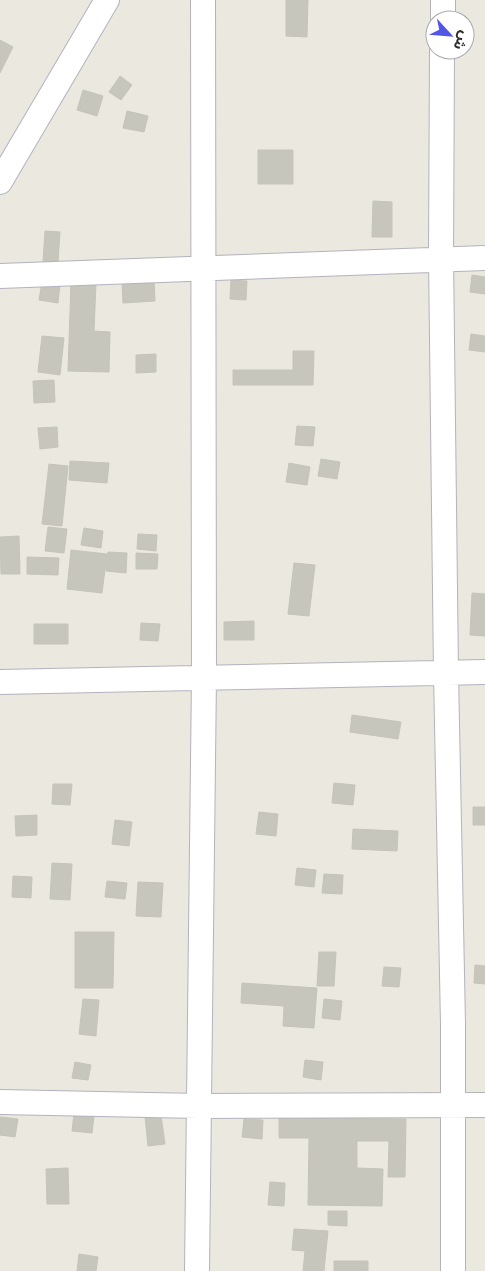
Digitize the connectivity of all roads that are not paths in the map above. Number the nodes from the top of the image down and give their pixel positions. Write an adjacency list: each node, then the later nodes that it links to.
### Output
1 (107, 0): 4 (street)
2 (203, 0): 7 (street)
3 (442, 60): 6 (street)
4 (1, 177)
5 (485, 258): 6 (street)
6 (441, 259): 7 (street); 10 (street)
7 (203, 268): 8 (street); 11 (street)
8 (0, 276)
9 (485, 672): 10 (street)
10 (446, 673): 11 (street); 16 (street)
11 (204, 677): 12 (street); 15 (street)
12 (0, 682)
13 (0, 1102): 15 (street)
14 (485, 1105): 16 (street)
15 (199, 1106): 16 (street); 17 (street)
16 (453, 1106): 18 (street)
17 (197, 1271)
18 (453, 1271)

